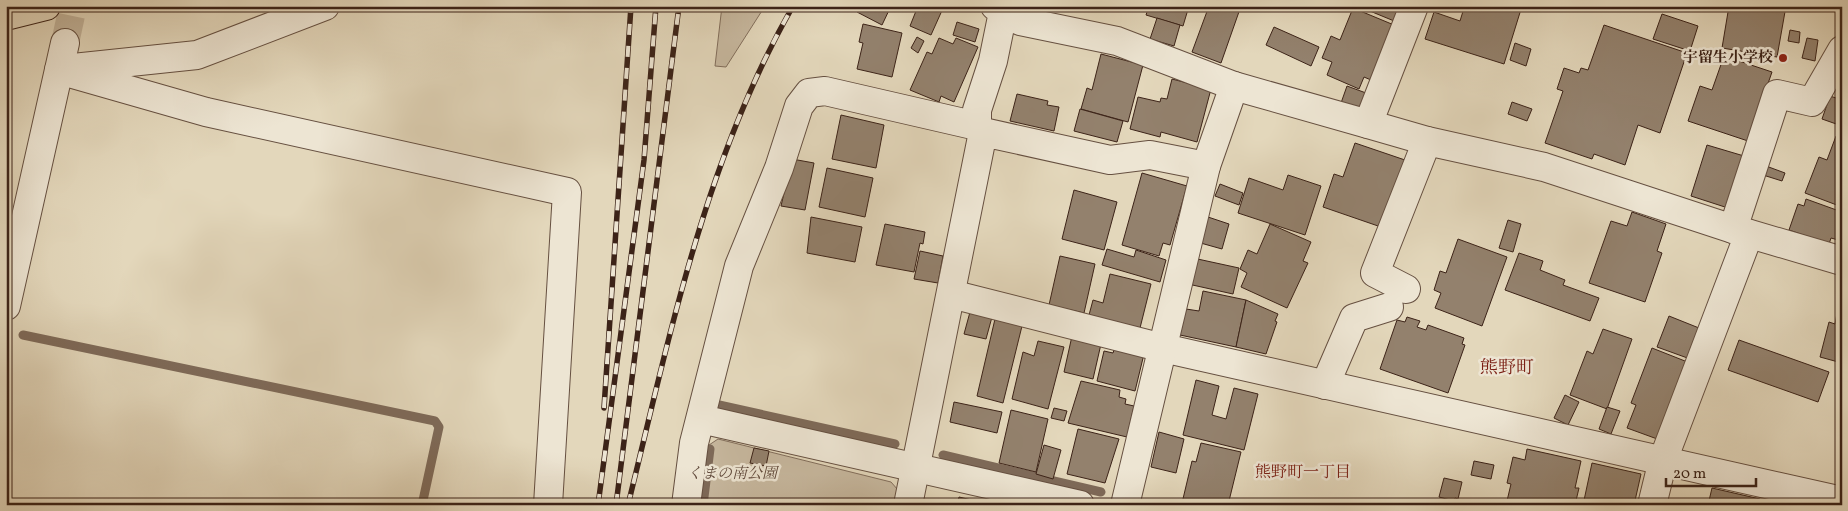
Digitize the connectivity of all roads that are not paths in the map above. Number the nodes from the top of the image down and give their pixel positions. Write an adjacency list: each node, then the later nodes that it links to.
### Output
1 (46, 6): 5 (highway)
2 (324, 6): 8 (street)
3 (1414, 6): 10 (street)
4 (999, 9): 9 (street); 11 (street)
5 (6, 16)
6 (65, 43): 8 (street)
7 (1842, 50): 14 (street)
8 (59, 70): 17 (street); 24 (street)
9 (1234, 86): 10 (street); 13 (street)
10 (1368, 124): 12 (street)
11 (980, 129): 13 (street); 16 (street); 20 (street)
12 (1427, 141): 14 (street); 19 (street)
13 (1206, 166): 18 (street)
14 (1741, 232): 15 (street); 21 (street)
15 (1842, 261)
16 (951, 294): 18 (street); 22 (street)
17 (6, 306)
18 (1163, 348): 19 (street); 28 (street)
19 (1325, 385): 21 (street)
20 (701, 419): 22 (street); 25 (street)
21 (1663, 460): 23 (street); 29 (street)
22 (915, 466): 26 (street); 27 (street)
23 (1842, 501)
24 (548, 505)
25 (686, 505)
26 (908, 505)
27 (1080, 505)
28 (1125, 505)
29 (1652, 505)

